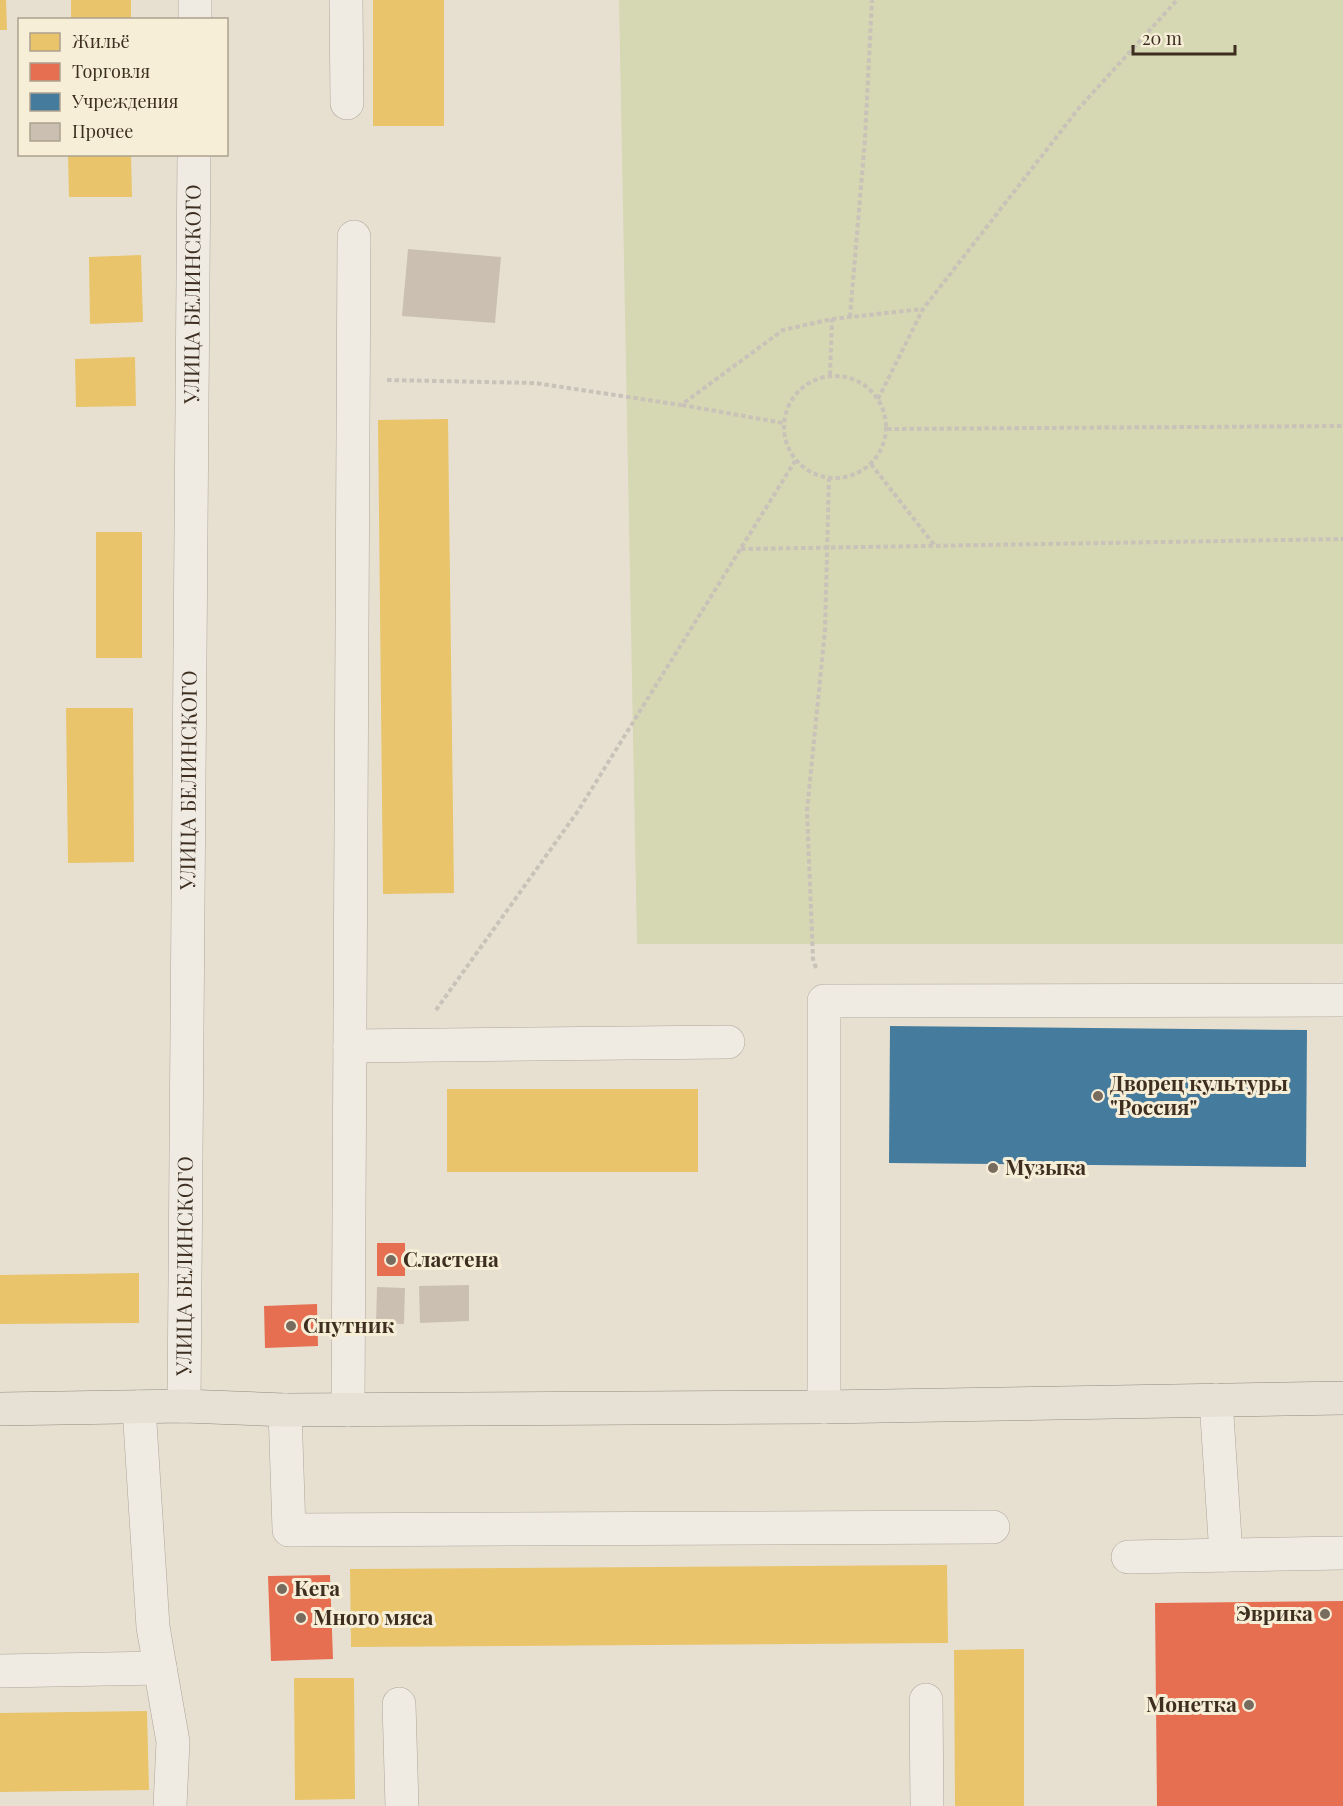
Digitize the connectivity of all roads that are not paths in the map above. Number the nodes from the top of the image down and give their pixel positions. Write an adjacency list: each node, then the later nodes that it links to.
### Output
1 (195, 0): 3 (street)
2 (346, 0): 4 (street)
3 (195, 18)
4 (347, 103)
5 (194, 156): 12 (street, УЛИЦА БЕЛИНСКОГО)
6 (354, 237): 9 (street)
7 (1343, 1000): 14 (street)
8 (728, 1042): 9 (street)
9 (350, 1046): 17 (street)
10 (1343, 1398): 11 (main road)
11 (1216, 1401): 14 (main road); 20 (street)
12 (184, 1406): 13 (main road); 16 (main road)
13 (140, 1407): 15 (main road); 22 (street)
14 (824, 1407): 17 (main road)
15 (0, 1409)
16 (285, 1410): 17 (main road); 18 (street)
17 (348, 1410)
18 (993, 1527)
19 (1343, 1553): 20 (street)
20 (1226, 1555): 21 (street)
21 (1128, 1557)
22 (160, 1668): 23 (street); 26 (street)
23 (0, 1671)
24 (926, 1700): 28 (street)
25 (399, 1704): 27 (street)
26 (170, 1806)
27 (402, 1806)
28 (927, 1806)

